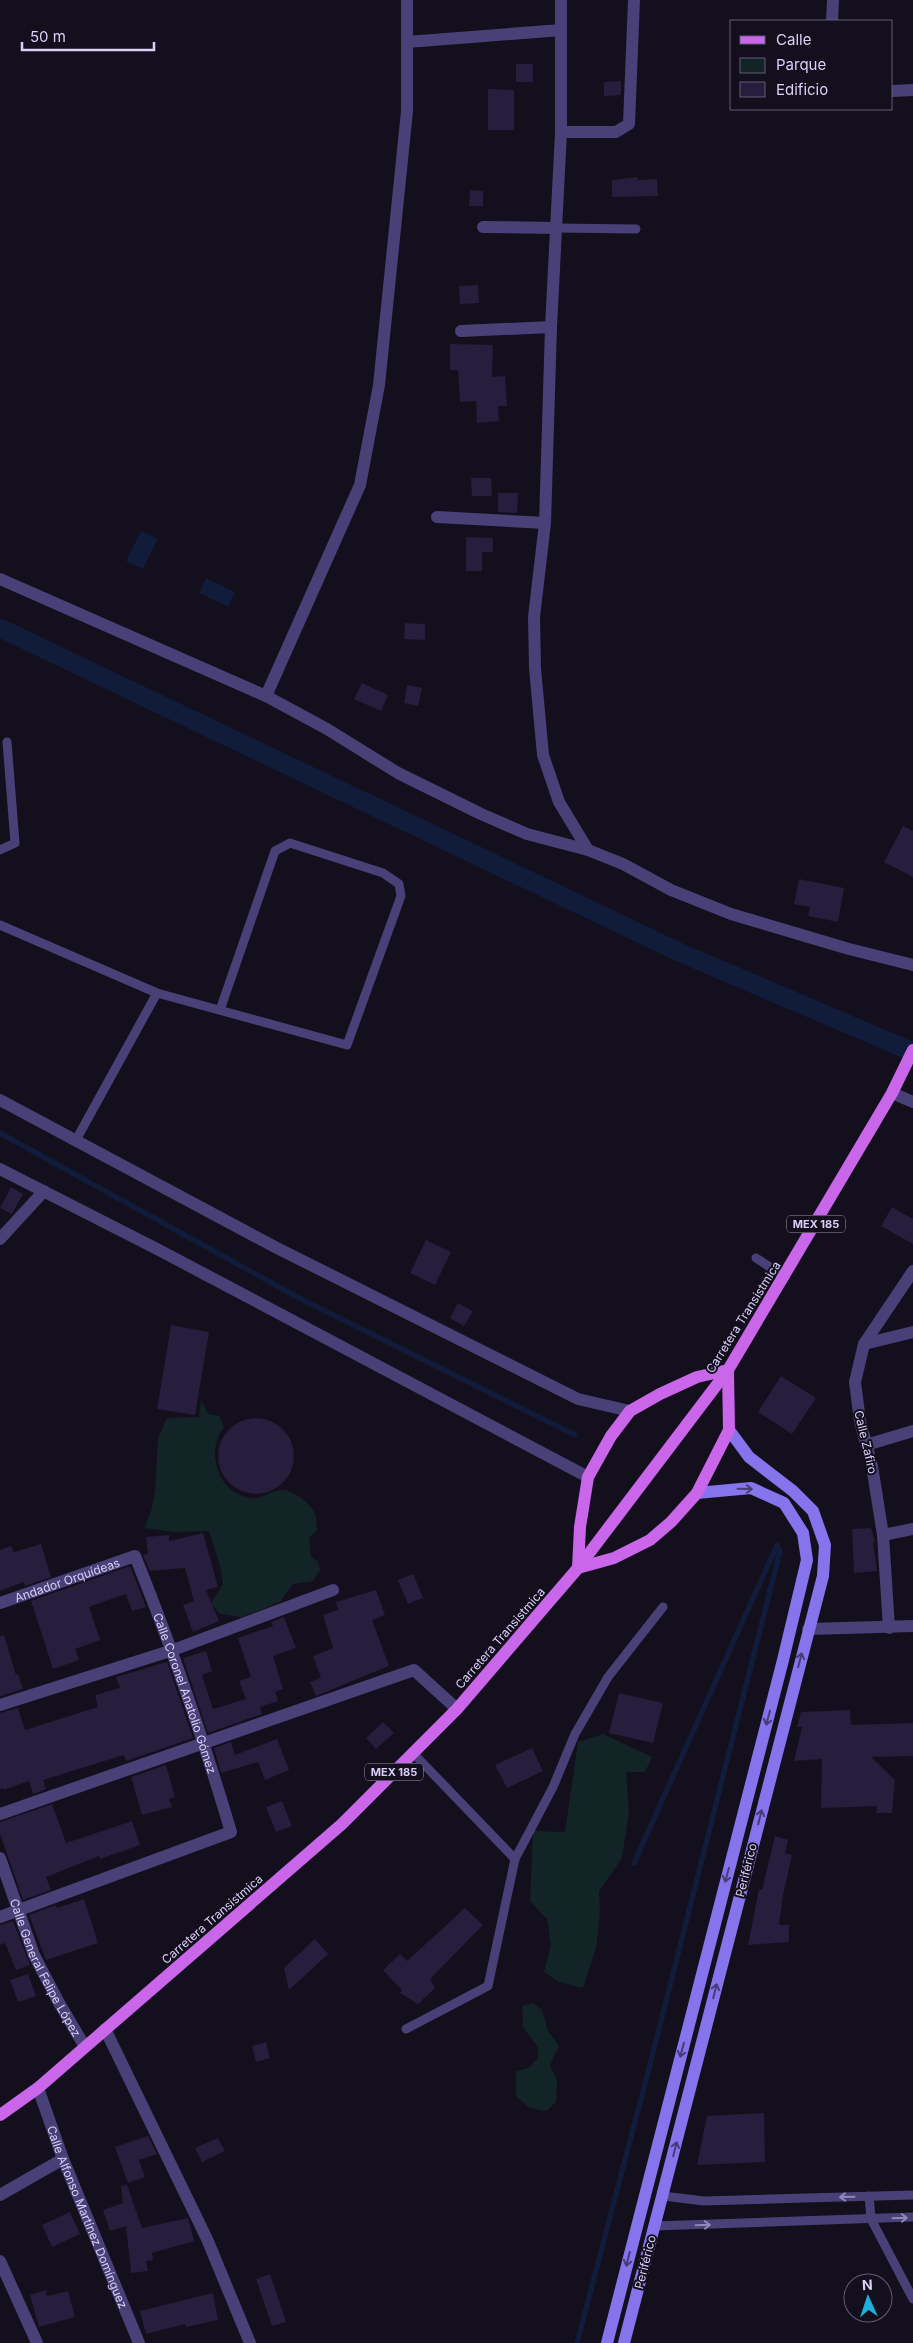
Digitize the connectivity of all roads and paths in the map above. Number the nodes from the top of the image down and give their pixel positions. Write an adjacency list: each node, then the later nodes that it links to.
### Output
1 (407, 0): 7 (street)
2 (561, 0): 6 (street)
3 (634, 0): 10 (street)
4 (834, 0): 5 (street)
5 (832, 20)
6 (561, 30): 7 (street); 10 (street)
7 (407, 42): 19 (street)
8 (913, 90): 9 (street)
9 (893, 91)
10 (561, 132): 12 (street)
11 (483, 227): 12 (street)
12 (557, 228): 13 (lane); 14 (street)
13 (636, 229)
14 (551, 327): 15 (street); 17 (street)
15 (461, 331)
16 (437, 517): 17 (street)
17 (545, 522): 22 (street)
18 (0, 579): 19 (street)
19 (266, 696): 22 (street)
20 (7, 742): 21 (lane)
21 (0, 850)
22 (588, 850): 24 (street)
23 (0, 925): 25 (lane)
24 (913, 965)
25 (157, 993): 26 (lane); 31 (lane)
26 (220, 1010): 26 (lane)
27 (913, 1050): 28 (main road, Carretera Transistmica / MEX 185)
28 (892, 1093): 30 (street); 37 (main road, Carretera Transistmica / MEX 185)
29 (0, 1100): 31 (street)
30 (913, 1102)
31 (76, 1140): 41 (street)
32 (0, 1170): 33 (street)
33 (44, 1191): 34 (street); 45 (street)
34 (0, 1239)
35 (756, 1258): 37 (lane)
36 (913, 1271): 39 (street, Calle Zafiro)
37 (785, 1277): 40 (main road, Carretera Transistmica / MEX 185)
38 (913, 1332): 39 (street)
39 (864, 1344): 44 (street, Calle Zafiro)
40 (728, 1370): 41 (main road); 42 (main road); 52 (main road, Carretera Transistmica / MEX 185)
41 (630, 1411): 45 (main road)
42 (729, 1430): 46 (main road); 47 (main road, Periférico)
43 (913, 1432): 44 (street)
44 (866, 1444): 50 (street, Calle Zafiro)
45 (588, 1477): 52 (main road)
46 (697, 1493): 49 (main road, Periférico, one-way to 49); 52 (main road)
47 (820, 1526): 49 (main road); 58 (main road, Periférico)
48 (913, 1529): 50 (street)
49 (803, 1533): 76 (main road, Periférico, one-way to 76)
50 (883, 1535): 57 (street, Calle Zafiro)
51 (135, 1556): 54 (street, Andador Orquídeas); 59 (street, Calle Coronel Anatolio Gómez)
52 (578, 1568): 61 (main road, Carretera Transistmica / MEX 185)
53 (333, 1590): 59 (street)
54 (0, 1603)
55 (663, 1607): 66 (lane)
56 (913, 1626): 57 (street)
57 (889, 1628): 58 (street)
58 (808, 1629): 78 (main road, Periférico, one-way to 58)
59 (173, 1650): 60 (street); 62 (street, Calle Coronel Anatolio Gómez)
60 (0, 1705)
61 (457, 1709): 62 (street); 63 (main road, Carretera Transistmica / MEX 185)
62 (205, 1744): 64 (street); 67 (street, Calle Coronel Anatolio Gómez)
63 (413, 1753): 66 (lane); 69 (main road, Carretera Transistmica / MEX 185)
64 (0, 1814)
65 (0, 1858): 67 (street, Calle General Felipe López)
66 (515, 1859): 70 (lane)
67 (18, 1910): 68 (street); 71 (street, Calle General Felipe López)
68 (0, 1917)
69 (105, 2029): 71 (main road, Carretera Transistmica / MEX 185); 88 (street)
70 (406, 2029)
71 (85, 2047): 72 (main road, Carretera Transistmica / MEX 185)
72 (38, 2088): 73 (main road, Carretera Transistmica / MEX 185); 74 (street, Calle Alfonso Martínez Domínguez)
73 (0, 2115)
74 (63, 2159): 75 (street); 87 (street, Calle Alfonso Martínez Domínguez)
75 (0, 2195)
76 (644, 2195): 78 (main road); 82 (main road, Periférico)
77 (913, 2195): 79 (lane)
78 (662, 2196): 79 (lane, one-way to 78); 83 (main road, Periférico)
79 (869, 2196): 81 (lane)
80 (913, 2217): 81 (lane, one-way to 80)
81 (871, 2219): 83 (lane, one-way to 81); 85 (lane)
82 (636, 2226): 83 (main road); 89 (main road, Periférico, one-way to 89)
83 (654, 2226): 90 (main road, Periférico)
84 (0, 2261): 86 (street)
85 (913, 2299)
86 (37, 2343)
87 (139, 2343)
88 (250, 2343)
89 (607, 2343)
90 (624, 2343)

